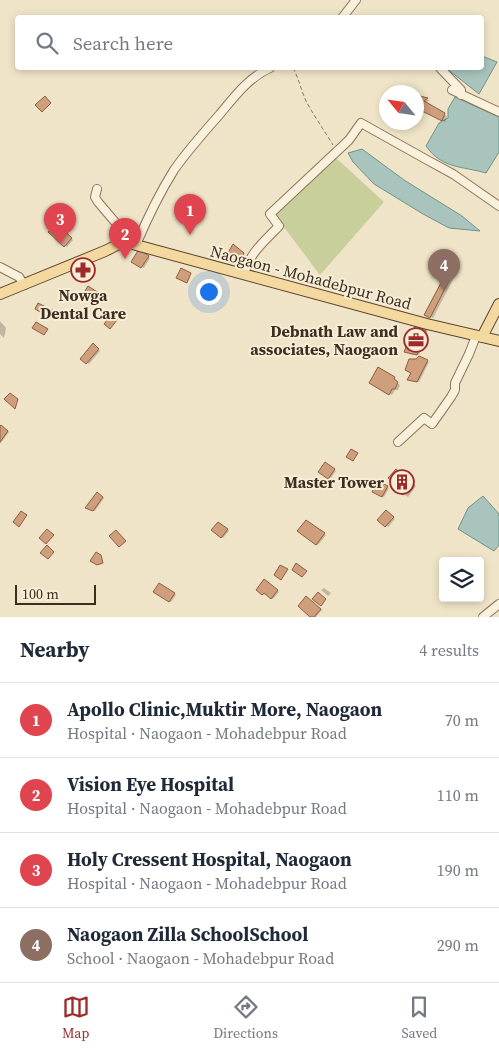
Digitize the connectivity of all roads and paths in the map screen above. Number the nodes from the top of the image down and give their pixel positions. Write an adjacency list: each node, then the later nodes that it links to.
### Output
1 (356, 0): 2 (street)
2 (344, 15)
3 (264, 70): 12 (street)
4 (294, 70): 9 (path)
5 (442, 70): 7 (street)
6 (452, 90): 7 (street)
7 (461, 95): 8 (street)
8 (499, 112)
9 (337, 152): 11 (street); 14 (street)
10 (98, 189): 12 (street)
11 (499, 206)
12 (132, 243): 14 (main road, Naogaon - Mohadebpur Road); 15 (main road)
13 (0, 267): 15 (street)
14 (244, 274): 18 (main road, Naogaon - Mohadebpur Road)
15 (24, 284): 16 (main road)
16 (0, 294)
17 (499, 304): 18 (main road)
18 (479, 336): 19 (main road, Naogaon - Mohadebpur Road); 20 (street)
19 (499, 341)
20 (398, 442)
21 (499, 604): 22 (street)
22 (483, 617)

